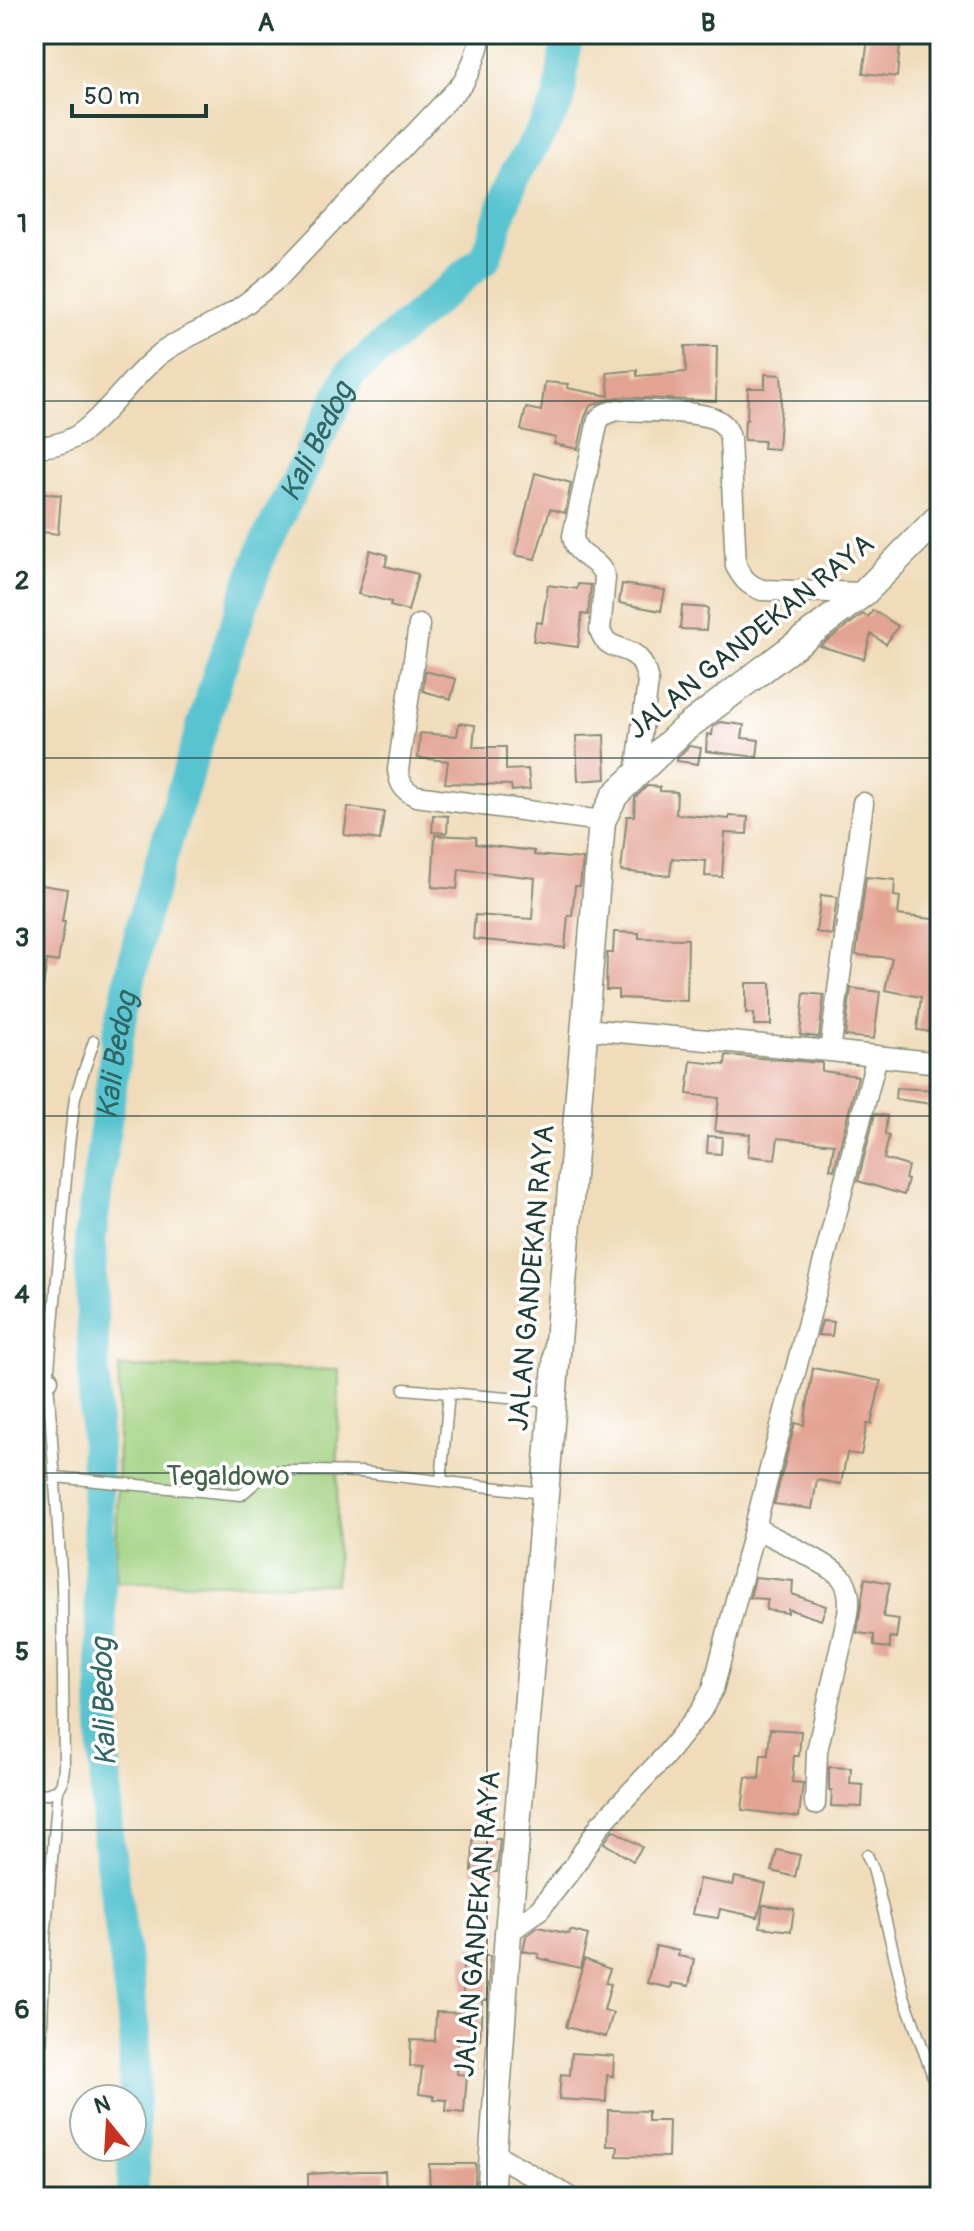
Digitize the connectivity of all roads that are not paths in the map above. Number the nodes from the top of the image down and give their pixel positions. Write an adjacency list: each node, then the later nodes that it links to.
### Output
1 (481, 34): 2 (street)
2 (34, 446)
3 (940, 516): 4 (street, JALAN GANDEKAN RAYA)
4 (864, 593): 6 (street, JALAN GANDEKAN RAYA); 6 (street)
5 (419, 625): 8 (street)
6 (636, 774): 8 (street, JALAN GANDEKAN RAYA)
7 (863, 803): 11 (street)
8 (602, 821): 9 (street, JALAN GANDEKAN RAYA)
9 (585, 1029): 11 (street); 17 (street, JALAN GANDEKAN RAYA)
10 (94, 1041): 14 (lane)
11 (830, 1051): 12 (street)
12 (877, 1056): 13 (street); 21 (street)
13 (940, 1063)
14 (41, 1380): 18 (lane)
15 (404, 1389): 16 (lane)
16 (449, 1393): 17 (lane); 19 (lane)
17 (554, 1402): 20 (street, JALAN GANDEKAN RAYA)
18 (60, 1477): 19 (lane); 22 (lane)
19 (441, 1481): 20 (lane)
20 (547, 1494): 26 (street, JALAN GANDEKAN RAYA)
21 (755, 1528): 24 (street); 26 (street)
22 (58, 1790): 23 (lane); 27 (lane)
23 (34, 1792)
24 (815, 1804)
25 (867, 1855): 28 (lane)
26 (508, 1933): 29 (street, JALAN GANDEKAN RAYA)
27 (37, 2062): 30 (lane)
28 (940, 2096)
29 (492, 2152): 31 (street, JALAN GANDEKAN RAYA); 32 (street)
30 (36, 2197)
31 (490, 2197)
32 (569, 2197)

